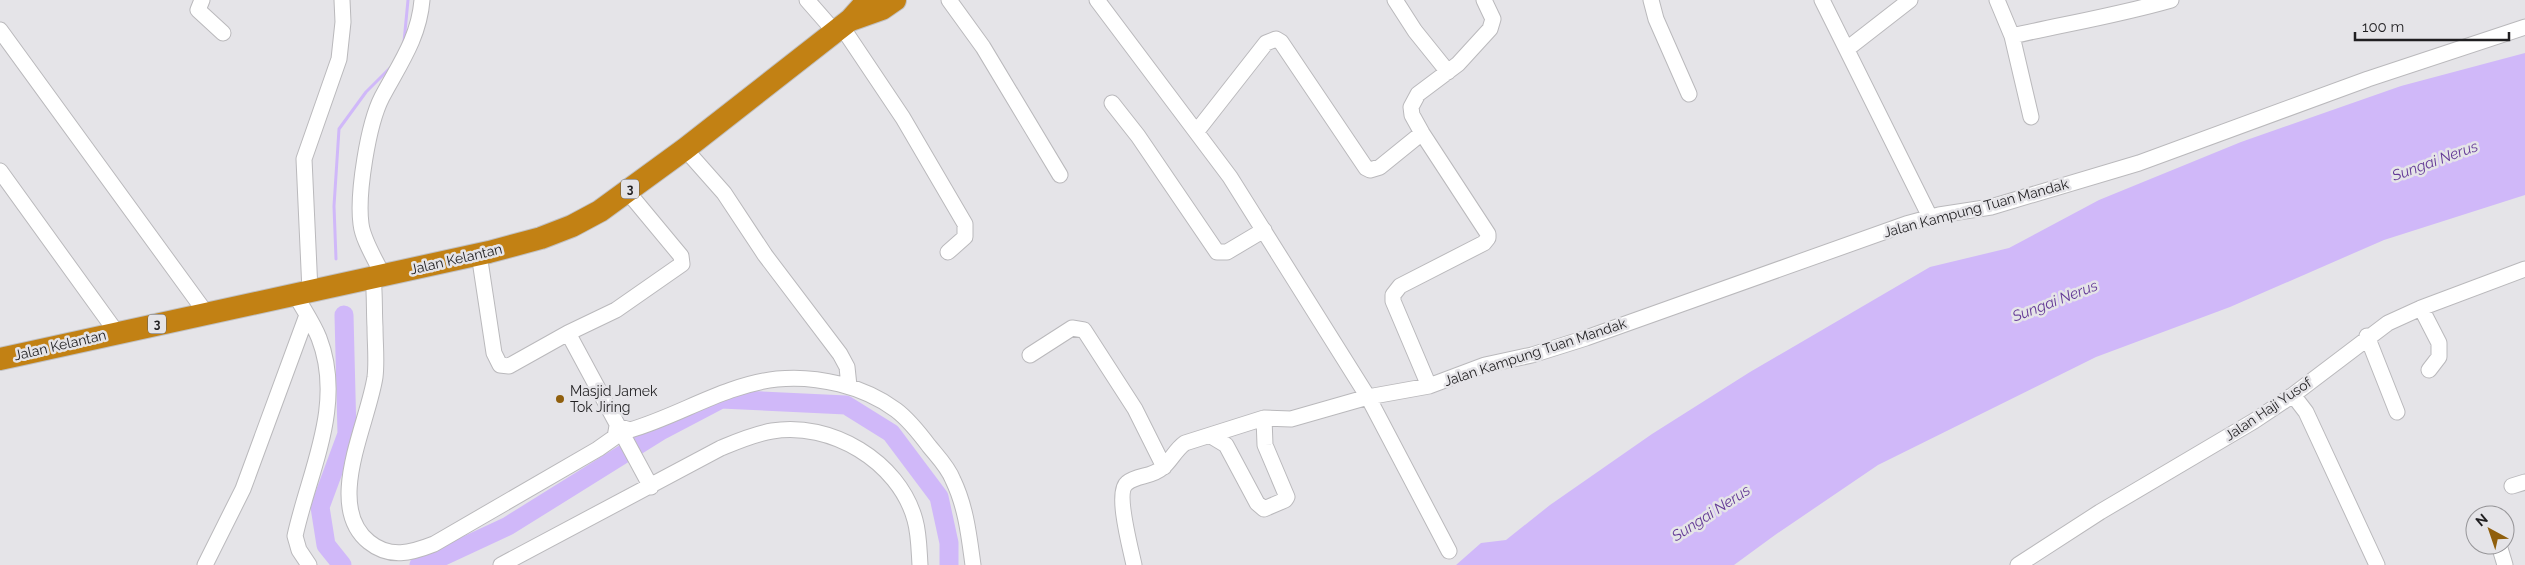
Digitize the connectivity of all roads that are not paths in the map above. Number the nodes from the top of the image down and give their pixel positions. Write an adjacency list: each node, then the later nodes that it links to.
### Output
1 (202, 0): 19 (street)
2 (342, 0): 38 (street)
3 (422, 0): 37 (street)
4 (807, 0): 16 (street)
5 (868, 0): 16 (highway, Jalan Kelantan / 3)
6 (895, 0): 16 (highway, Jalan Kelantan / 3)
7 (949, 0): 30 (street)
8 (1097, 0): 26 (street)
9 (1395, 0): 22 (street)
10 (1484, 0): 22 (street)
11 (1651, 0): 23 (street)
12 (1822, 0): 21 (street)
13 (1910, 0): 21 (street)
14 (1997, 0): 20 (street)
15 (2167, 1): 20 (street)
16 (842, 26): 28 (highway, Jalan Kelantan / 3); 34 (street)
17 (2525, 27): 32 (street, Jalan Kampung Tuan Mandak)
18 (0, 30): 40 (street)
19 (223, 33)
20 (2012, 36): 25 (street)
21 (1847, 49): 32 (street)
22 (1448, 72): 27 (street)
23 (1689, 94)
24 (1112, 103): 33 (street)
25 (2031, 117)
26 (1197, 131): 27 (street); 33 (street)
27 (1422, 133): 49 (street)
28 (685, 149): 31 (highway, Jalan Kelantan / 3); 48 (street)
29 (0, 171): 42 (street)
30 (1060, 175)
31 (627, 191): 35 (highway, Jalan Kelantan / 3); 43 (street)
32 (1930, 217): 49 (street, Jalan Kampung Tuan Mandak)
33 (1264, 230): 51 (street)
34 (948, 252)
35 (479, 254): 37 (highway, Jalan Kelantan / 3); 43 (street)
36 (2525, 269): 39 (street, Jalan Haji Yusof)
37 (375, 278): 38 (highway, Jalan Kelantan / 3); 54 (street)
38 (306, 292): 40 (highway, Jalan Kelantan / 3); 41 (street)
39 (2421, 308): 44 (street, Jalan Haji Yusof); 47 (street)
40 (206, 313): 42 (highway, Jalan Kelantan / 3)
41 (307, 315): 59 (street); 60 (street)
42 (118, 332): 46 (highway, Jalan Kelantan / 3)
43 (568, 333): 54 (street)
44 (2367, 336): 50 (street, Jalan Haji Yusof); 52 (street)
45 (1030, 355): 56 (street)
46 (0, 359)
47 (2429, 370)
48 (849, 386): 54 (street); 63 (street)
49 (1428, 386): 51 (street, Jalan Kampung Tuan Mandak)
50 (2293, 395): 65 (street, Jalan Haji Yusof); 66 (street)
51 (1368, 397): 53 (street, Jalan Kampung Tuan Mandak); 58 (street)
52 (2396, 412)
53 (1264, 418): 55 (street); 55 (street)
54 (618, 429): 57 (street)
55 (1211, 436): 56 (street)
56 (1164, 467): 64 (street)
57 (651, 487): 61 (street); 62 (street)
58 (1449, 550)
59 (204, 565)
60 (310, 565)
61 (502, 565)
62 (920, 565)
63 (973, 565)
64 (1134, 565)
65 (2018, 565)
66 (2377, 565)

